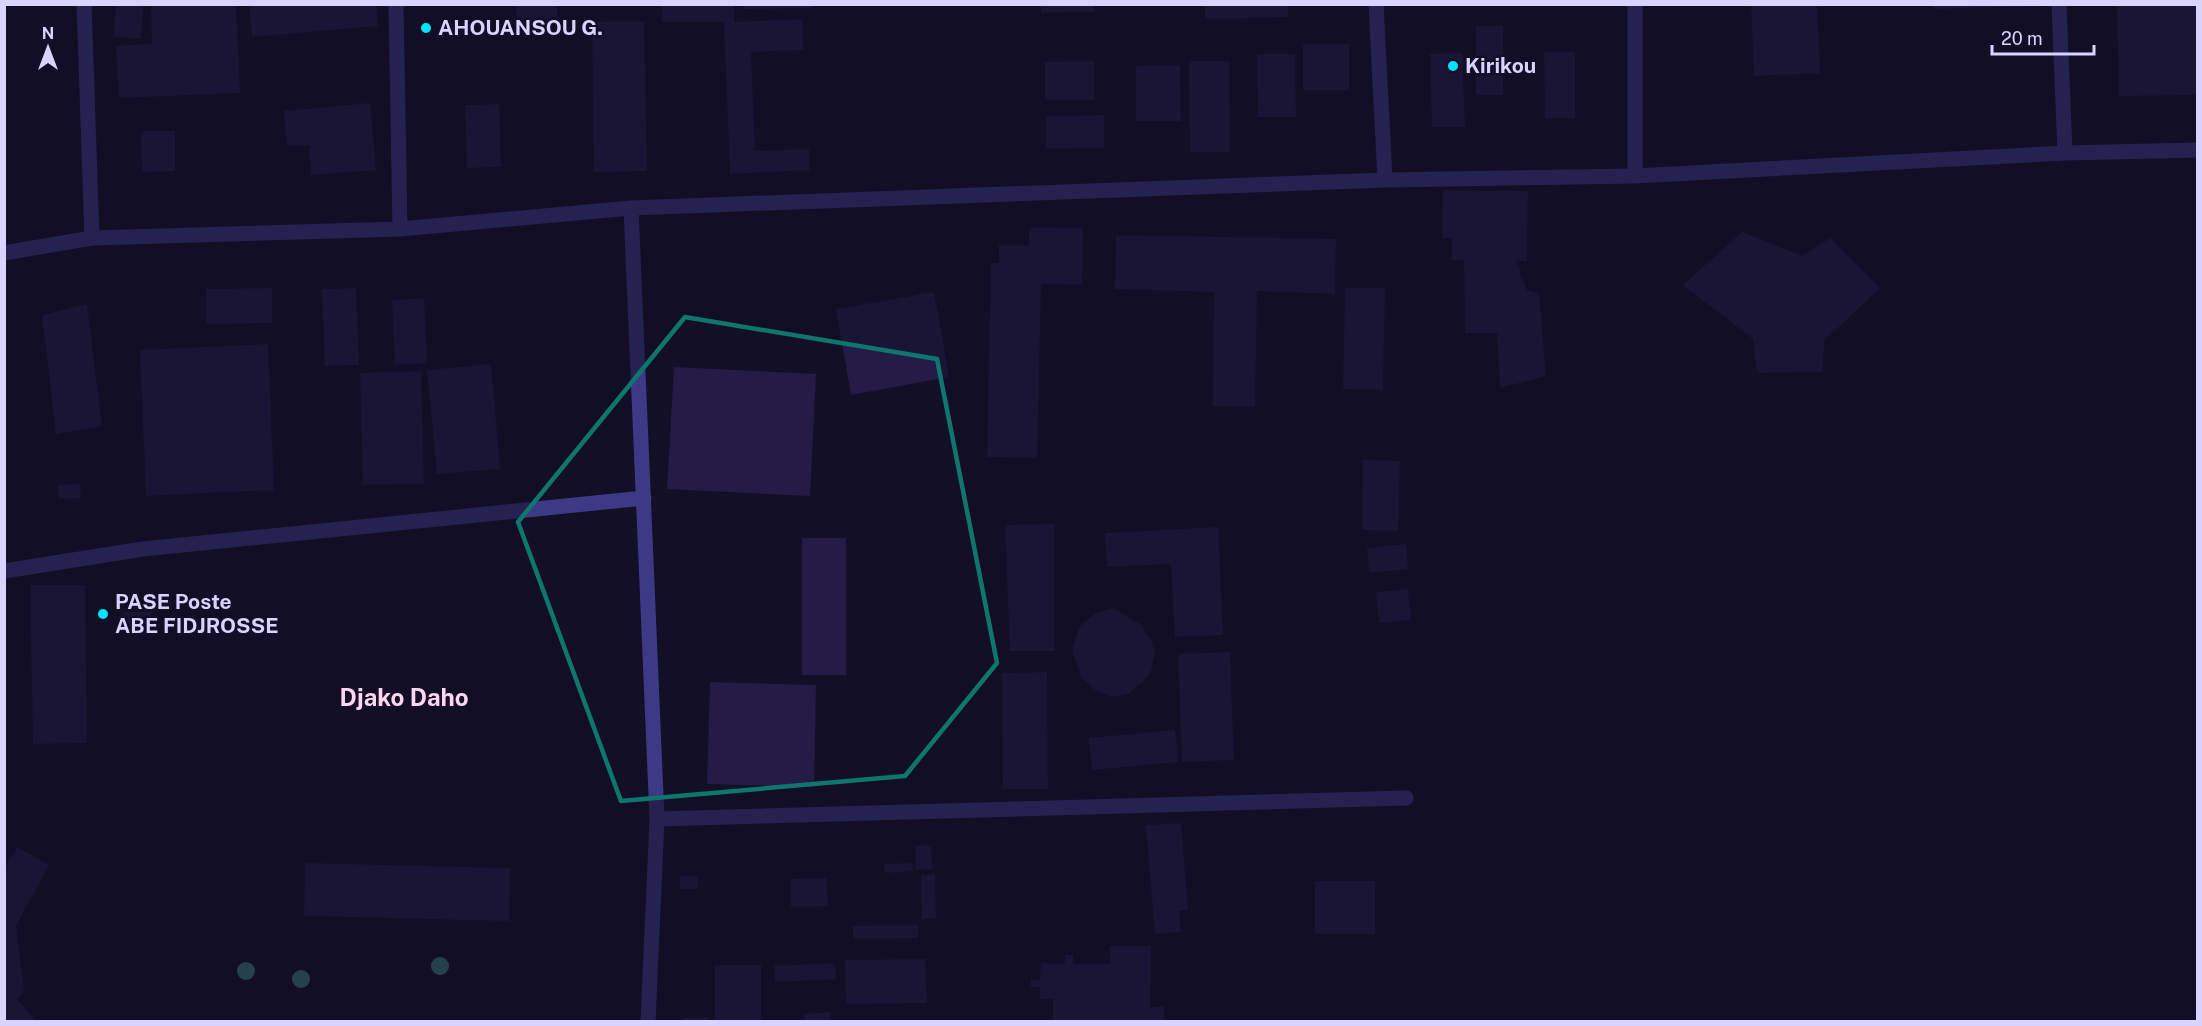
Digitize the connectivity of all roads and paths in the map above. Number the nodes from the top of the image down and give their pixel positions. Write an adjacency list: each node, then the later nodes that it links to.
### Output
1 (84, 4): 12 (street)
2 (396, 4): 11 (street)
3 (1376, 4): 9 (street)
4 (1635, 4): 8 (street)
5 (2060, 4): 7 (street)
6 (2198, 150): 7 (street)
7 (2065, 153): 8 (street)
8 (1635, 176): 9 (street)
9 (1385, 180): 10 (street)
10 (631, 208): 11 (street); 14 (street)
11 (400, 229): 12 (street)
12 (92, 238): 13 (street)
13 (4, 253)
14 (644, 498): 15 (street); 17 (street)
15 (4, 570)
16 (1406, 798): 17 (street)
17 (657, 819): 18 (street)
18 (648, 1022)

